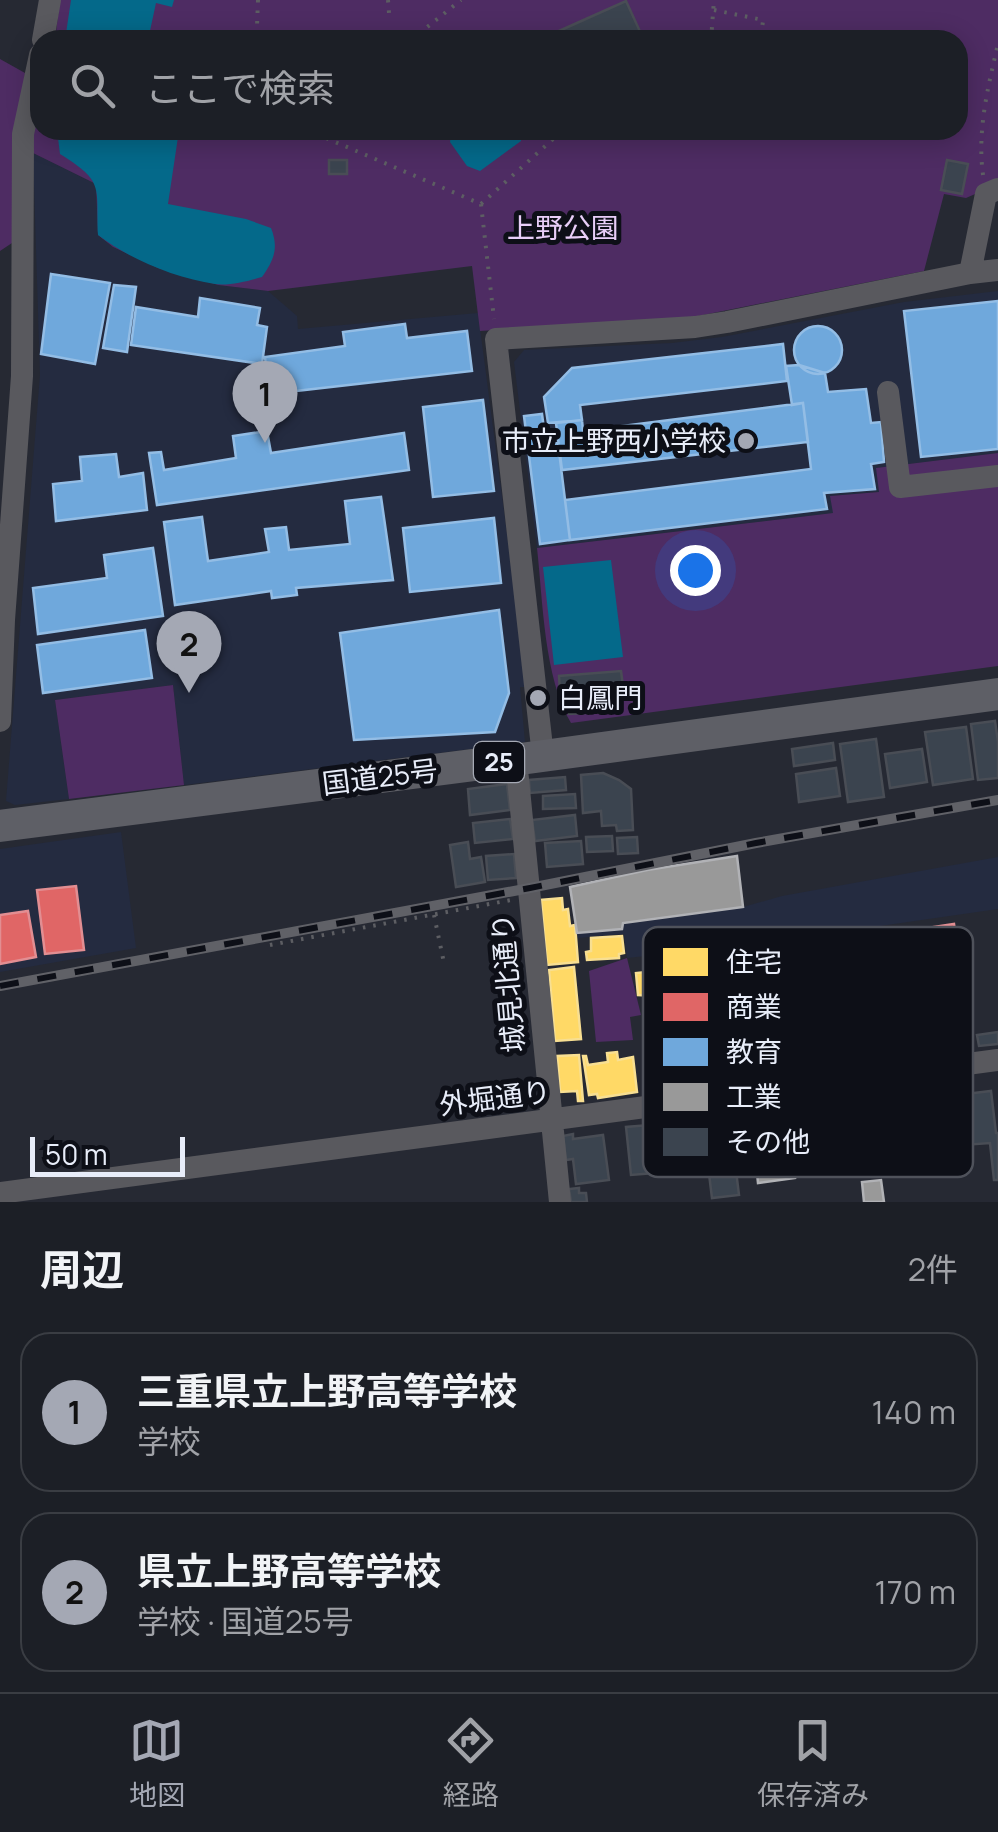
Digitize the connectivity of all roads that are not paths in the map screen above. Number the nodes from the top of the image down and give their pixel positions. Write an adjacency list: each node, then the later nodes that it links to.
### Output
1 (50, 0): 2 (street)
2 (45, 30)
3 (30, 104): 5 (street)
4 (992, 192): 7 (street)
5 (11, 260): 11 (street)
6 (998, 270): 7 (street)
7 (970, 273): 12 (street, 城見北通り)
8 (888, 392): 9 (street)
9 (998, 476)
10 (998, 694): 12 (highway, 国道25号 / 25)
11 (0, 720)
12 (530, 758): 13 (highway, 国道25号 / 25); 17 (street, 城見北通り)
13 (0, 826)
14 (998, 1060): 15 (street, 外堀通り)
15 (973, 1063)
16 (643, 1108): 17 (street, 外堀通り)
17 (550, 1121): 18 (street, 外堀通り); 19 (street, 城見北通り)
18 (0, 1193)
19 (560, 1202)

